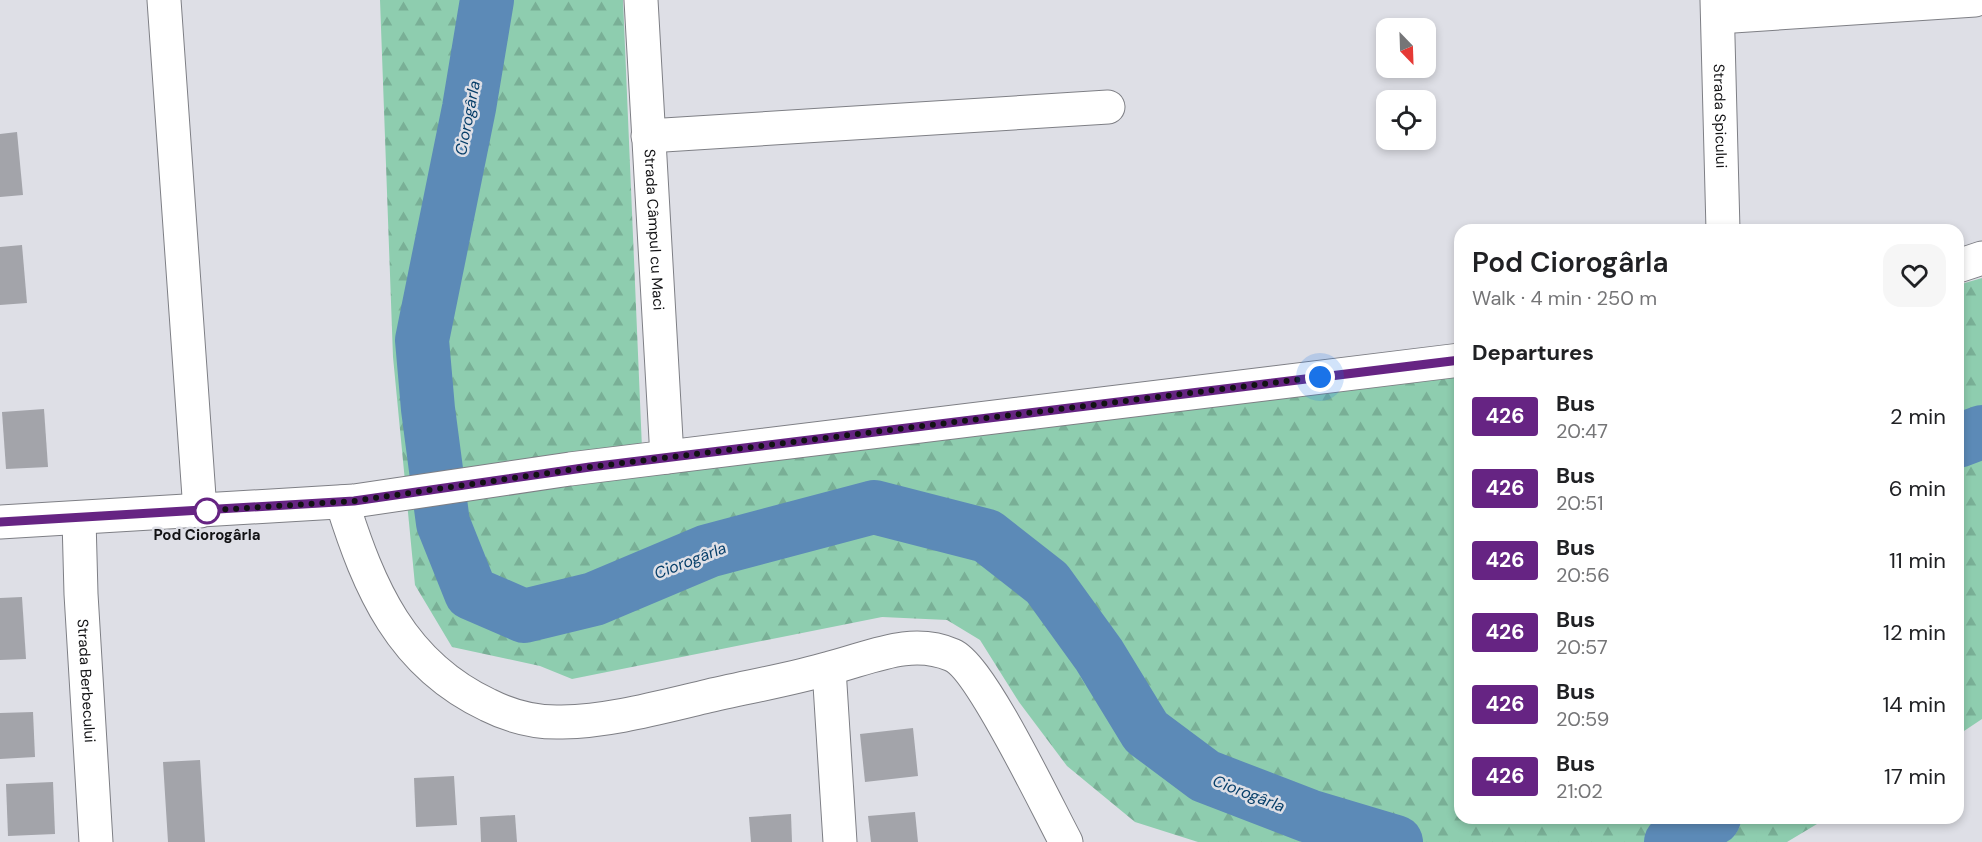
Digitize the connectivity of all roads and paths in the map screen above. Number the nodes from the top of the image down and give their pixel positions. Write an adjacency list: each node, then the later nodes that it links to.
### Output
1 (164, 0): 13 (street)
2 (641, 0): 6 (street, Strada Câmpul cu Maci)
3 (1975, 0): 4 (street)
4 (1717, 9): 7 (street, Strada Spicului)
5 (1108, 107): 6 (street)
6 (648, 136): 11 (street, Strada Câmpul cu Maci)
7 (1723, 224)
8 (1982, 258): 9 (street)
9 (1964, 264)
10 (1454, 361): 11 (street)
11 (667, 457): 12 (street)
12 (348, 501): 13 (street); 16 (street)
13 (200, 511): 14 (street)
14 (80, 519): 15 (street); 17 (street, Strada Berbecului)
15 (0, 522)
16 (829, 669): 18 (street); 19 (street)
17 (96, 842)
18 (840, 842)
19 (1066, 842)

